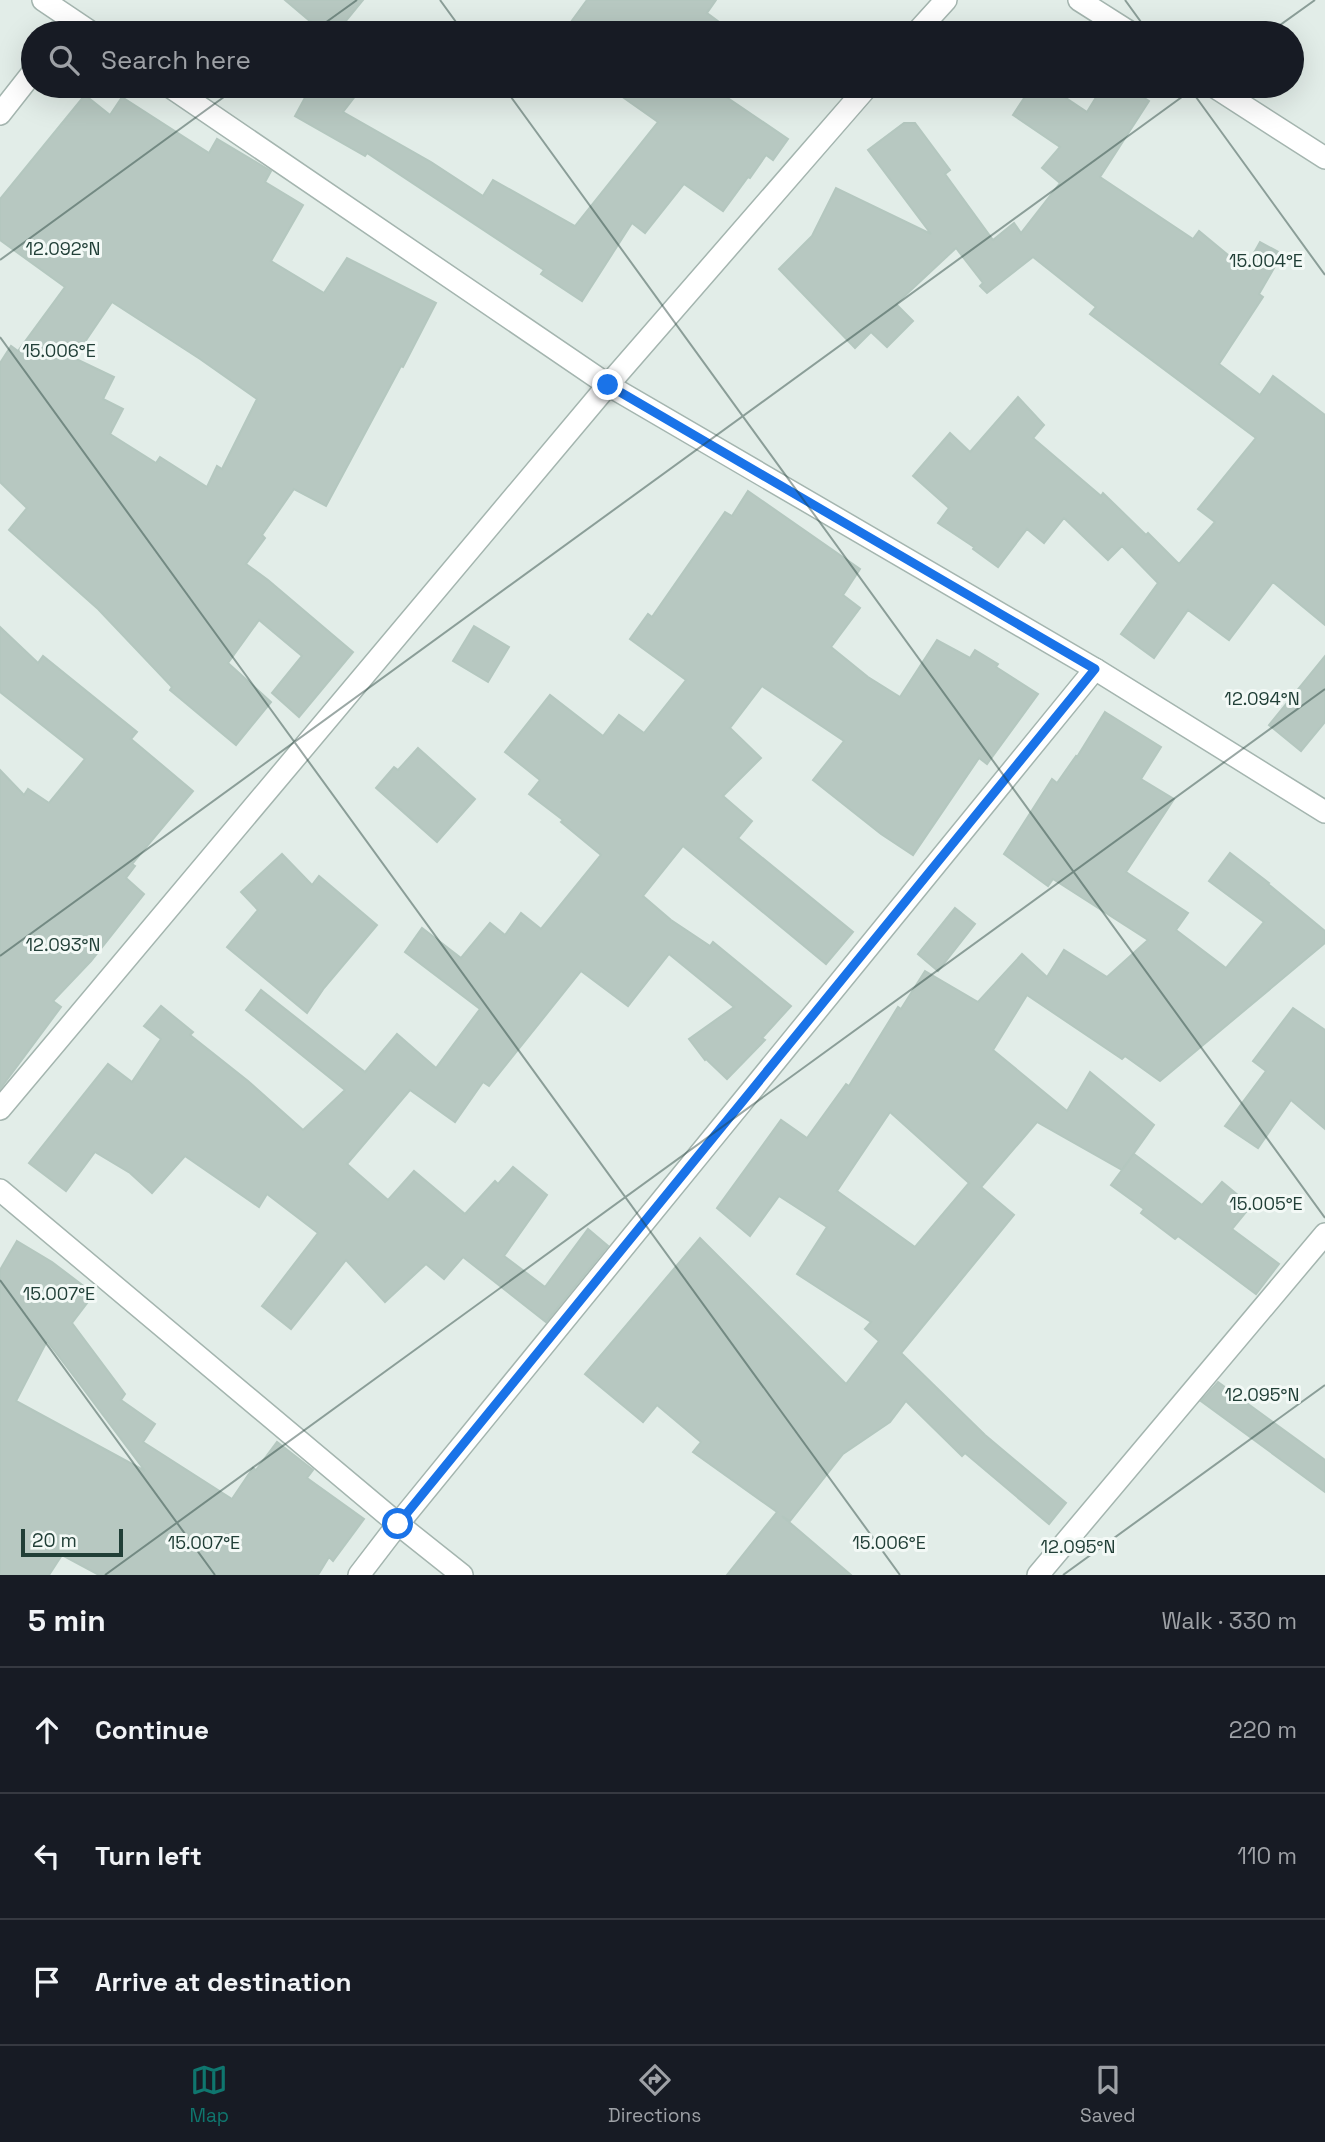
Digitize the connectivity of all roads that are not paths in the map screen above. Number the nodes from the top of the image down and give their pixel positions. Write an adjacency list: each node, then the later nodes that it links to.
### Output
1 (43, 0): 4 (street)
2 (946, 0): 5 (street)
3 (1079, 0): 6 (street)
4 (63, 21)
5 (927, 21)
6 (1112, 21)
7 (21, 87): 11 (street)
8 (187, 98): 13 (street)
9 (858, 98): 13 (street)
10 (1232, 98): 12 (street)
11 (0, 114)
12 (1325, 158)
13 (608, 385): 14 (street); 16 (street)
14 (1095, 669): 15 (street); 19 (street)
15 (1325, 812)
16 (0, 1109)
17 (0, 1189): 19 (street)
18 (1325, 1234): 22 (street)
19 (398, 1524): 20 (street); 21 (street)
20 (359, 1575)
21 (462, 1575)
22 (1038, 1575)

